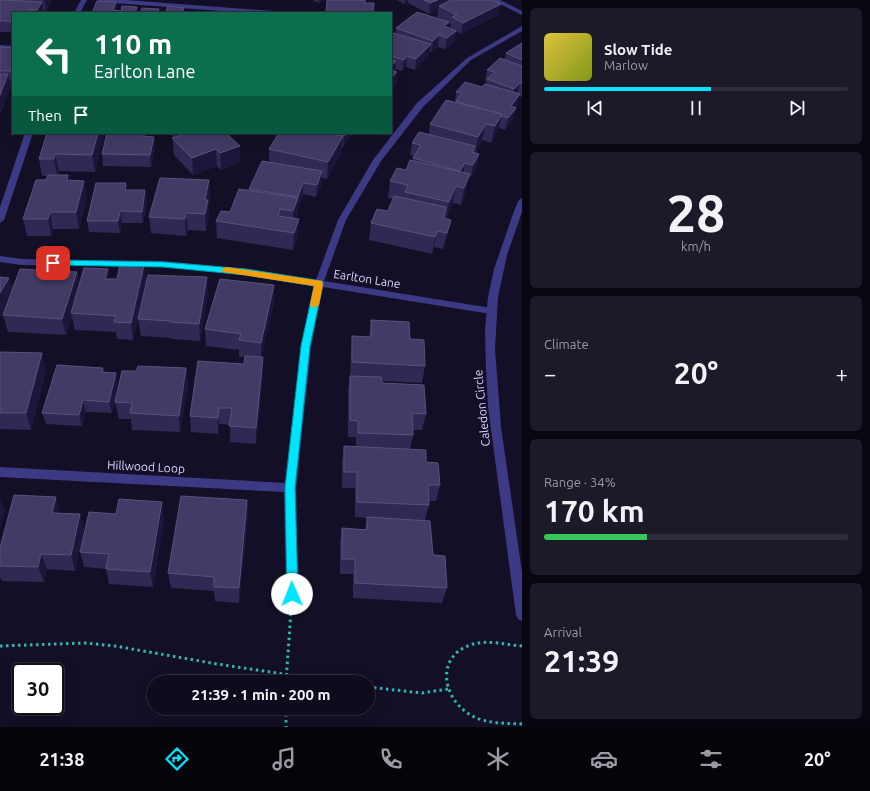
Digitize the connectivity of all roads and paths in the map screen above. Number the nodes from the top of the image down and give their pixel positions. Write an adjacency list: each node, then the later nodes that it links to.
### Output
1 (84, 0): 4 (street)
2 (100, 0): 5 (street)
3 (495, 0): 6 (street)
4 (77, 12)
5 (261, 12)
6 (522, 12)
7 (522, 28): 14 (street)
8 (0, 47): 9 (street)
9 (12, 48)
10 (29, 134): 12 (street)
11 (522, 201): 15 (street, Caledon Circle)
12 (0, 220)
13 (0, 259): 14 (street, Earlton Lane)
14 (319, 284): 15 (street, Earlton Lane); 17 (street)
15 (491, 311): 19 (street, Caledon Circle)
16 (0, 472): 17 (street, Hillwood Loop)
17 (290, 488): 18 (street)
18 (292, 594): 22 (path)
19 (522, 614)
20 (0, 646): 22 (path)
21 (522, 646): 25 (path)
22 (286, 674): 23 (path)
23 (292, 675)
24 (375, 688): 25 (path)
25 (448, 689): 27 (path)
26 (286, 715): 28 (path)
27 (522, 724)
28 (286, 727)

